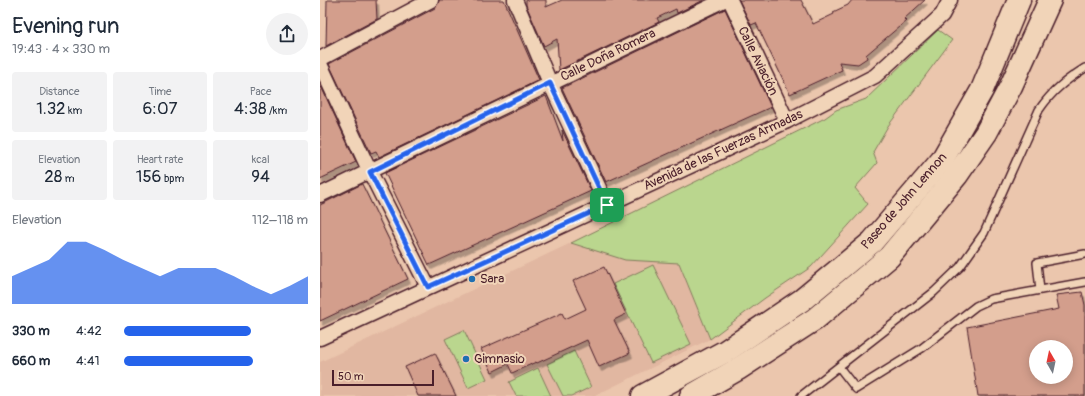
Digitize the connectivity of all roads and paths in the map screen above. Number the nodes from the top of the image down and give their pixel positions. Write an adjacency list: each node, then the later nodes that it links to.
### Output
1 (431, 0): 8 (street)
2 (515, 0): 11 (street)
3 (724, 0): 11 (street, Calle Doña Romera)
4 (730, 0): 12 (street, Calle Aviación)
5 (950, 0): 12 (street, Avenida de las Fuerzas Armadas)
6 (1019, 0): 22 (highway, Paseo de John Lennon)
7 (1050, 0): 23 (highway, Paseo de John Lennon)
8 (320, 59)
9 (320, 64): 13 (street)
10 (1085, 68): 21 (lane)
11 (550, 83): 13 (street, Calle Doña Romera); 15 (street)
12 (787, 121): 15 (street, Avenida de las Fuerzas Armadas)
13 (370, 172): 14 (street, Calle Doña Romera); 18 (street)
14 (320, 195)
15 (607, 205): 18 (street, Avenida de las Fuerzas Armadas)
16 (1085, 254): 19 (lane)
17 (1085, 282): 19 (lane)
18 (428, 287): 20 (street, Avenida de las Fuerzas Armadas)
19 (1040, 290): 21 (lane)
20 (320, 338)
21 (839, 367): 24 (lane)
22 (643, 396)
23 (691, 396)
24 (802, 396)

